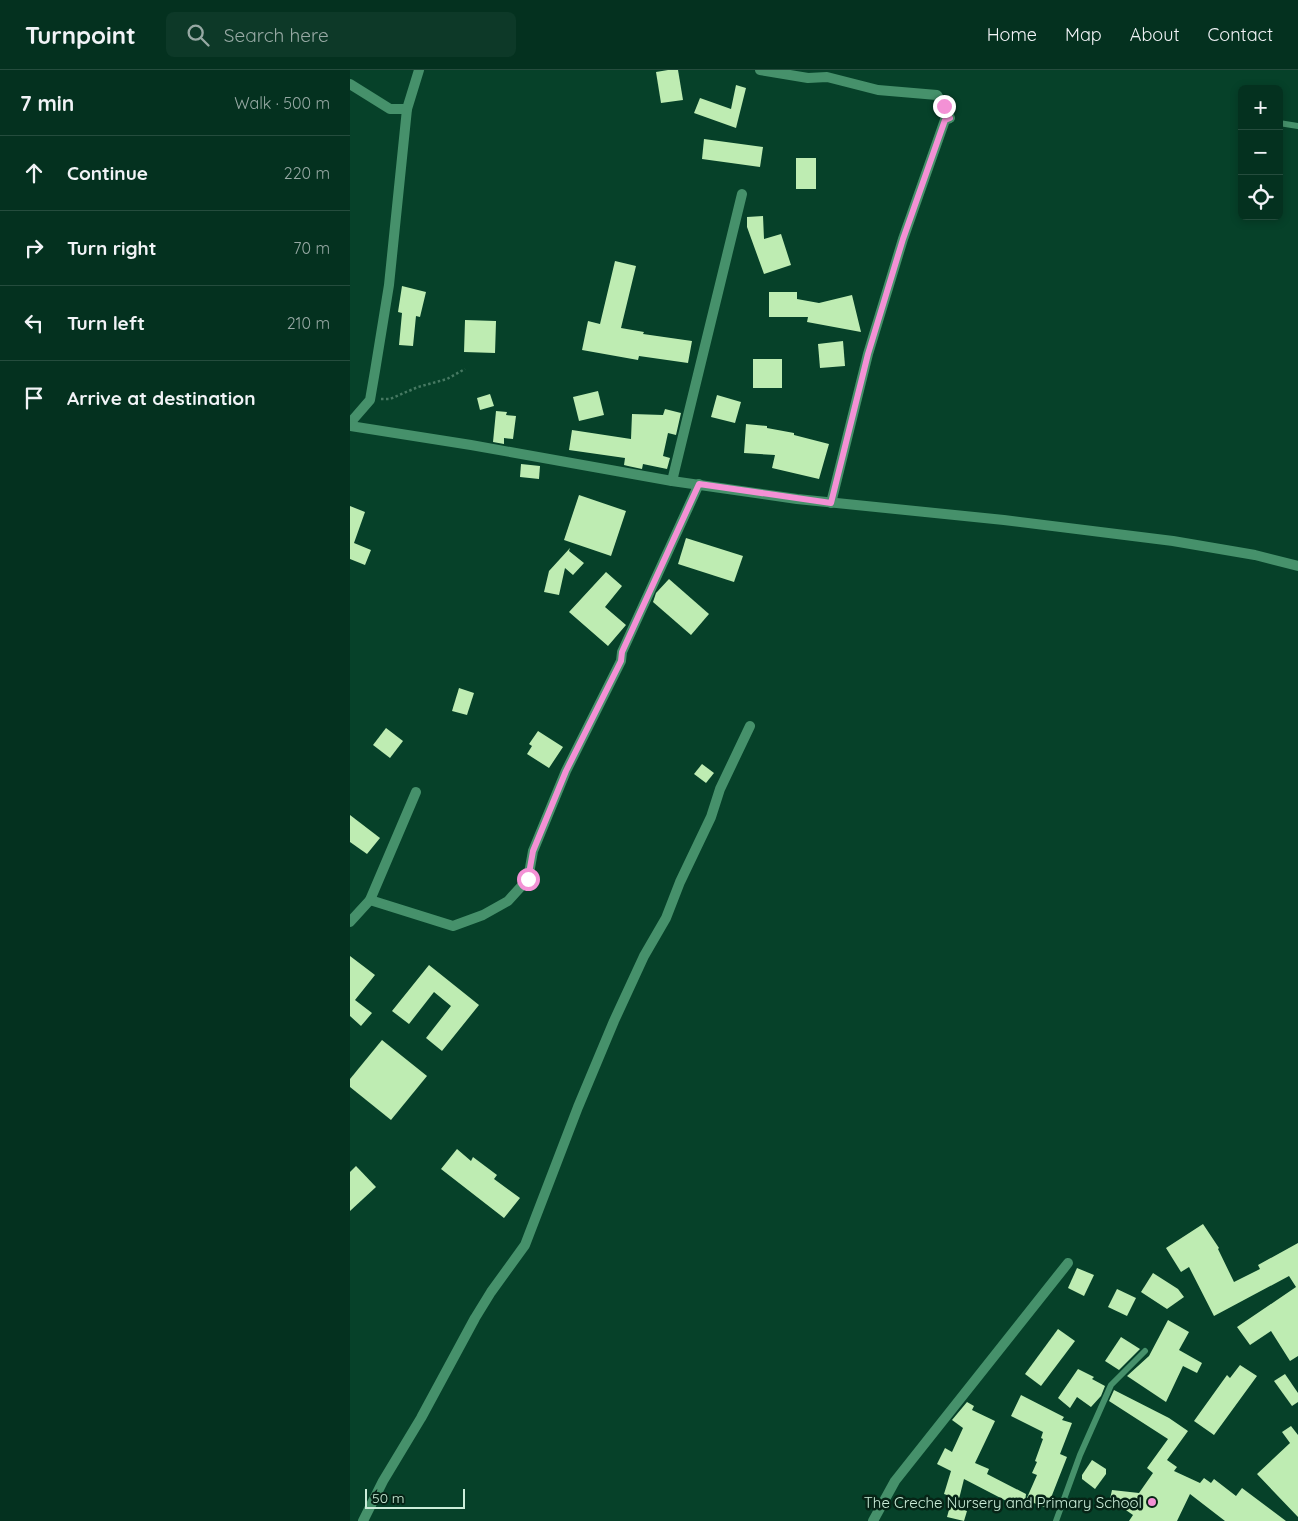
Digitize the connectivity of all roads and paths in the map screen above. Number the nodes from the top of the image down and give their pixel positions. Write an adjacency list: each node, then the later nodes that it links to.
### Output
1 (420, 70): 5 (street)
2 (760, 70): 3 (street)
3 (828, 74): 14 (street)
4 (350, 84): 5 (street)
5 (407, 109): 10 (street)
6 (1283, 124): 7 (lane)
7 (1298, 126)
8 (742, 194): 12 (street)
9 (465, 369): 10 (path)
10 (370, 400): 11 (street)
11 (350, 424): 12 (street)
12 (672, 481): 13 (street)
13 (699, 484): 14 (street); 18 (street)
14 (831, 503): 15 (street)
15 (1298, 566)
16 (750, 726): 22 (street)
17 (416, 792): 18 (street)
18 (370, 900): 19 (street)
19 (350, 922)
20 (1068, 1263): 23 (street)
21 (1145, 1351): 24 (lane)
22 (363, 1521)
23 (872, 1521)
24 (1056, 1521)

